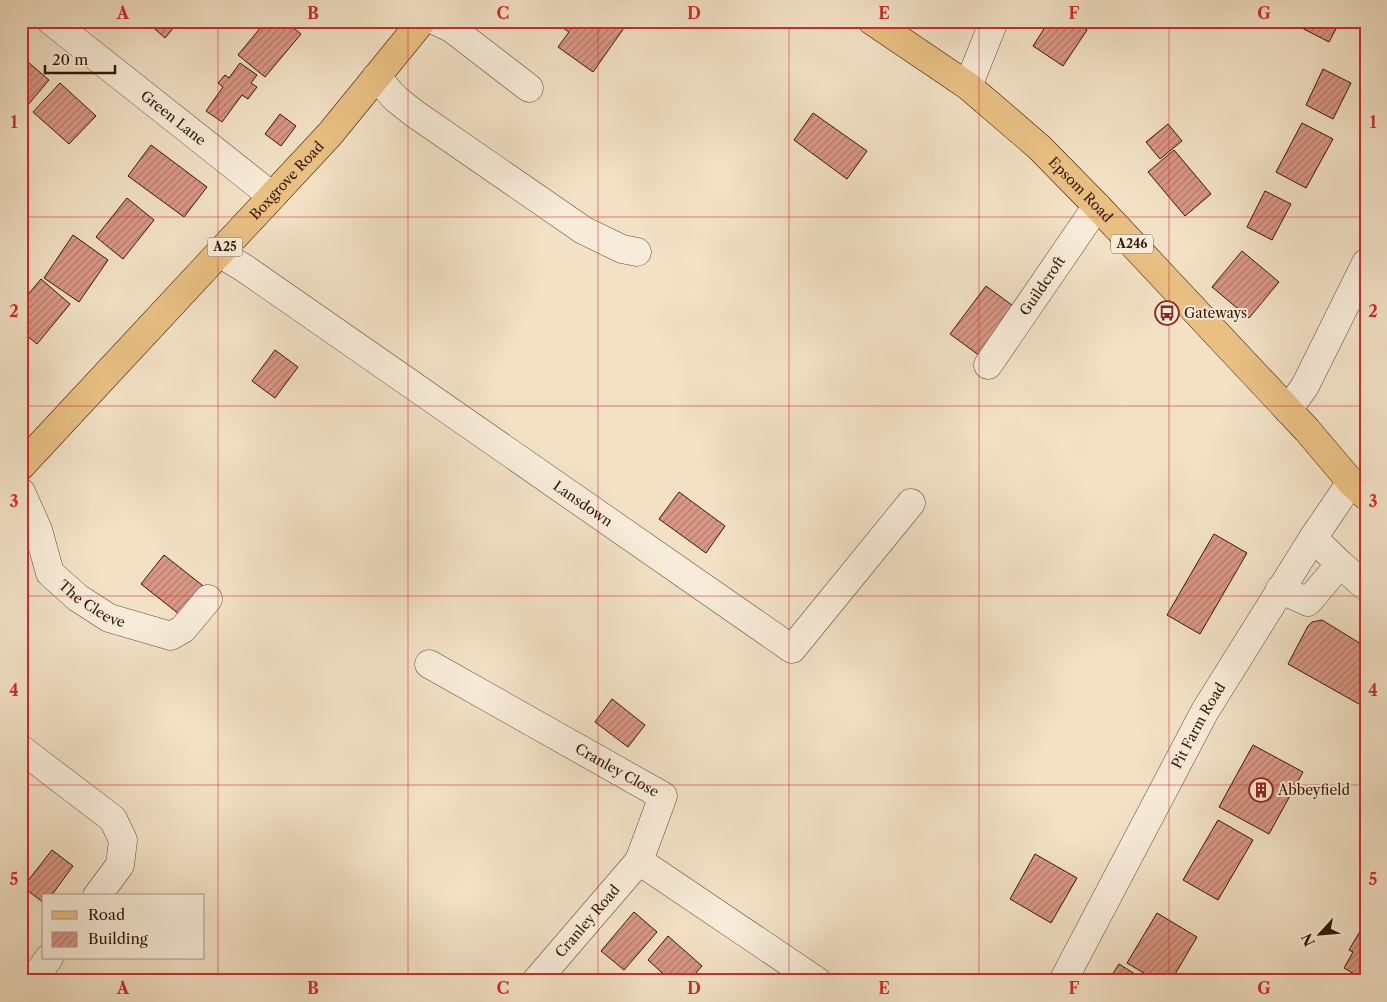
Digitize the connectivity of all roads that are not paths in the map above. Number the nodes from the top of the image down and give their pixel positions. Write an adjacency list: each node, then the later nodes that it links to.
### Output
1 (52, 21): 9 (street, Green Lane)
2 (422, 21): 6 (main road, Boxgrove Road / A25)
3 (436, 21): 8 (street)
4 (872, 21): 7 (main road, Epsom Road / A246)
5 (994, 21): 7 (street)
6 (376, 77): 9 (main road, Boxgrove Road / A25); 11 (street)
7 (968, 86): 10 (main road, Epsom Road / A246)
8 (529, 88)
9 (272, 196): 12 (main road, Boxgrove Road / A25)
10 (1097, 206): 14 (street, Guildcroft); 15 (main road, Epsom Road / A246)
11 (637, 252)
12 (219, 253): 16 (main road, Boxgrove Road / A25); 19 (street, Lansdown)
13 (1366, 263): 15 (street)
14 (988, 366)
15 (1288, 410): 17 (main road, Epsom Road / A246)
16 (25, 455)
17 (1358, 489): 20 (street, Pit Farm Road)
18 (21, 492): 24 (street, The Cleeve)
19 (911, 503)
20 (1313, 538): 21 (street); 23 (street, Pit Farm Road)
21 (1340, 564): 22 (street); 23 (street)
22 (1366, 586)
23 (1280, 589): 33 (street, Pit Farm Road)
24 (208, 599)
25 (429, 664): 27 (street, Cranley Close)
26 (21, 748): 28 (street)
27 (639, 861): 31 (street, Cranley Road); 32 (street)
28 (99, 894)
29 (48, 960): 30 (street)
30 (32, 981)
31 (536, 981)
32 (817, 981)
33 (1062, 981)

